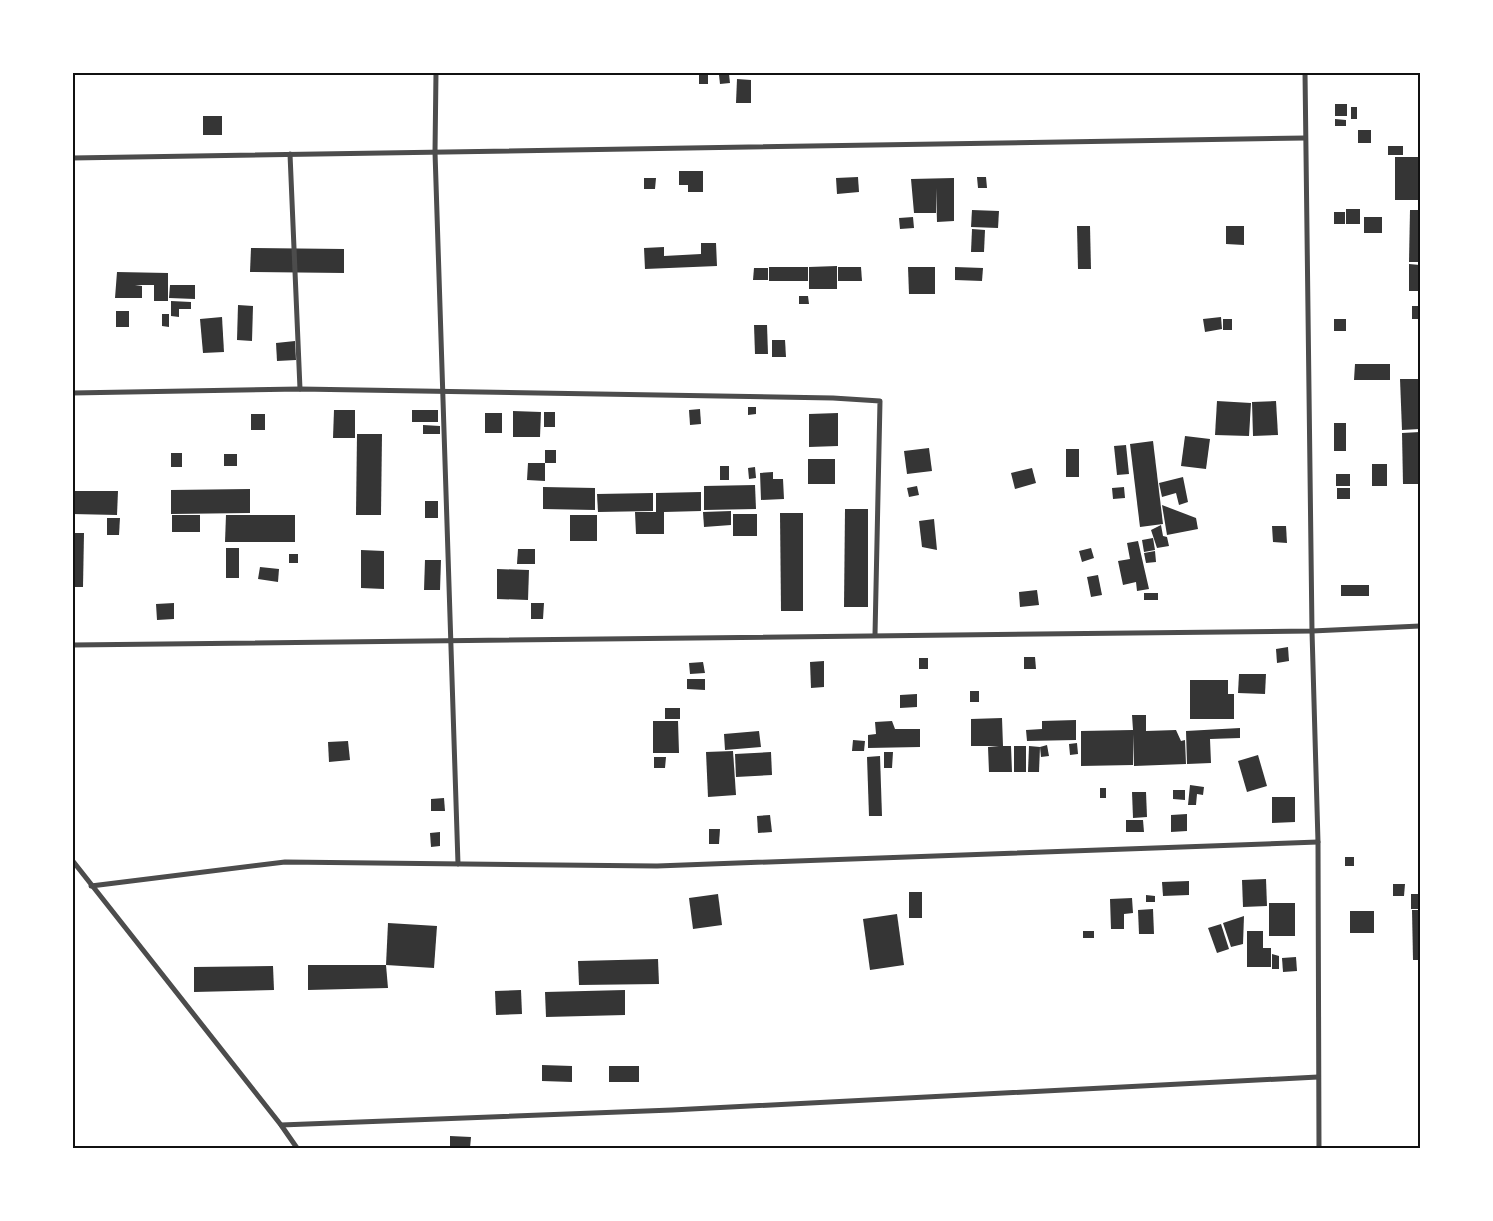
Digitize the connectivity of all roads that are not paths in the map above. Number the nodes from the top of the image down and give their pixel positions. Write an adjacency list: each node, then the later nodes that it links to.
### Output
1 (436, 72): 4 (street)
2 (1305, 72): 3 (street)
3 (1305, 138): 4 (street); 11 (street)
4 (435, 152): 5 (street); 8 (street)
5 (290, 154): 6 (street); 7 (street)
6 (72, 158)
7 (300, 389): 8 (street); 9 (street)
8 (443, 392): 12 (street); 13 (street)
9 (72, 393)
10 (1420, 626): 11 (street)
11 (1312, 631): 12 (street); 15 (street)
12 (875, 635): 13 (street)
13 (450, 640): 14 (street); 17 (street)
14 (72, 645)
15 (1318, 842): 17 (street); 19 (street)
16 (72, 860): 18 (street)
17 (458, 864): 18 (street)
18 (91, 886): 20 (street)
19 (1318, 1077): 20 (street); 22 (street)
20 (281, 1125): 21 (street)
21 (297, 1148)
22 (1319, 1148)

